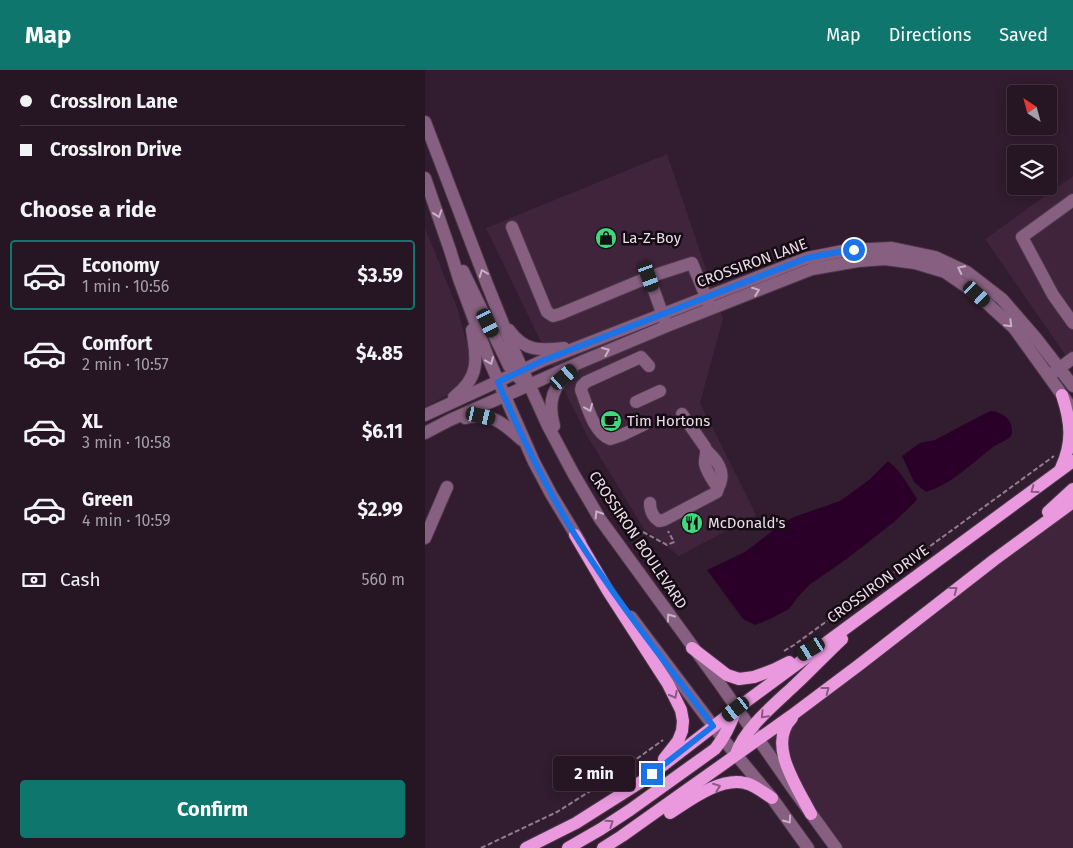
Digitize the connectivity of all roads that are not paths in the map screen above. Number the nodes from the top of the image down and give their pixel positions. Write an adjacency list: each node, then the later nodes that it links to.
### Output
1 (425, 122): 9 (street, one-way to 1)
2 (425, 178): 5 (street, one-way to 5)
3 (1073, 200): 11 (street)
4 (512, 227): 6 (street)
5 (450, 250): 7 (street); 18 (street)
6 (649, 277): 8 (street); 10 (street)
7 (465, 295): 20 (street, one-way to 20); 27 (street)
8 (708, 303): 10 (street, CROSSIRON LANE); 12 (street, CROSSIRON LANE)
9 (501, 318): 13 (street); 18 (street)
10 (665, 320): 13 (street, CROSSIRON LANE); 15 (street, CROSSIRON LANE, one-way to 10)
11 (1073, 323)
12 (1031, 340): 17 (street); 19 (street)
13 (579, 346): 18 (street, CROSSIRON LANE)
14 (1073, 358): 17 (street)
15 (581, 362): 21 (street, CROSSIRON LANE); 35 (street)
16 (649, 366): 32 (street, one-way to 32)
17 (1059, 368): 19 (street); 22 (street)
18 (518, 372): 20 (street, CROSSIRON LANE); 21 (street)
19 (1049, 376): 24 (street)
20 (498, 382): 25 (street); 27 (street, CROSSIRON LANE)
21 (529, 385): 25 (street, CROSSIRON LANE); 35 (street, CROSSIRON BOULEVARD)
22 (1073, 386)
23 (660, 392): 26 (street)
24 (1062, 395): 28 (street); 37 (main road)
25 (505, 397): 31 (street, CROSSIRON LANE); 34 (street)
26 (636, 402)
27 (442, 407): 30 (street)
28 (1073, 410)
29 (682, 414): 41 (street)
30 (425, 415)
31 (450, 420): 33 (street, CROSSIRON LANE); 34 (street)
32 (645, 424)
33 (425, 433)
34 (526, 443): 44 (street)
35 (560, 448): 49 (street, CROSSIRON BOULEVARD, one-way to 35)
36 (1073, 461): 37 (main road, CROSSIRON DRIVE)
37 (1058, 472): 47 (main road, CROSSIRON DRIVE, one-way to 47)
38 (447, 487): 45 (street)
39 (1073, 489): 46 (main road)
40 (1073, 502): 43 (main road)
41 (650, 503)
42 (1073, 510): 43 (main road)
43 (1045, 523): 46 (main road)
44 (575, 535): 52 (street); 56 (main road, one-way to 56)
45 (425, 538)
46 (1006, 551): 50 (main road, one-way to 46)
47 (888, 597): 48 (main road, CROSSIRON DRIVE); 53 (main road, one-way to 53)
48 (837, 634): 49 (main road); 51 (main road, CROSSIRON DRIVE)
49 (693, 648): 51 (street, CROSSIRON BOULEVARD)
50 (801, 708): 53 (main road); 58 (main road)
51 (736, 709): 52 (main road, CROSSIRON DRIVE); 53 (street, CROSSIRON BOULEVARD); 54 (main road)
52 (713, 726): 54 (street); 56 (main road, CROSSIRON DRIVE)
53 (754, 734): 55 (main road); 58 (street, CROSSIRON BOULEVARD)
54 (723, 739): 55 (street); 60 (main road, one-way to 54)
55 (736, 755): 57 (street); 61 (main road)
56 (644, 780): 59 (main road, CROSSIRON DRIVE)
57 (772, 798): 62 (main road, one-way to 57); 63 (street, one-way to 63)
58 (811, 814): 64 (street, CROSSIRON BOULEVARD)
59 (526, 848)
60 (568, 848)
61 (603, 848)
62 (615, 848)
63 (808, 848)
64 (836, 848)

